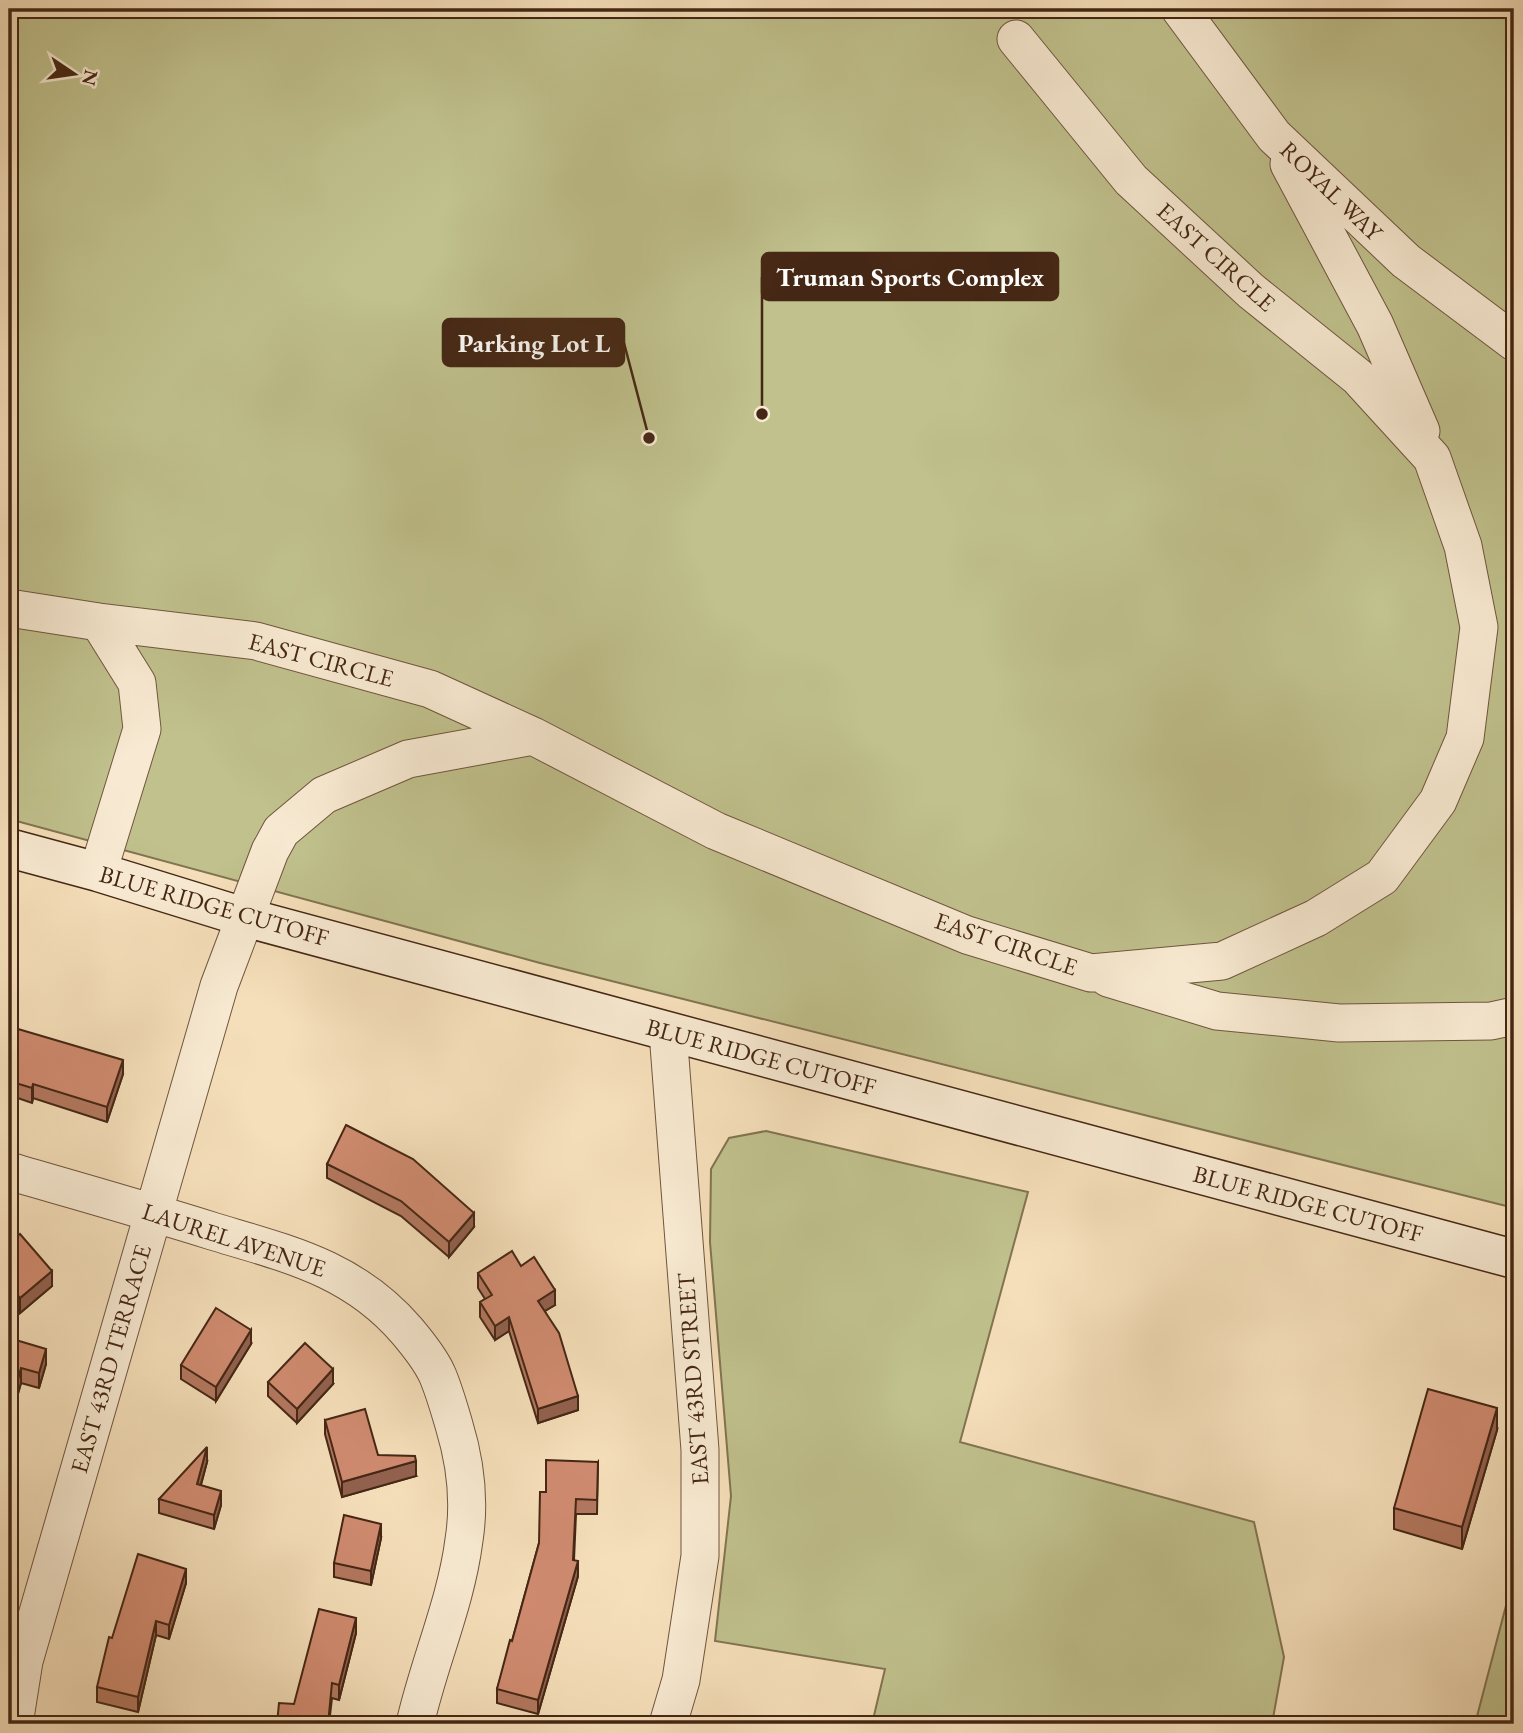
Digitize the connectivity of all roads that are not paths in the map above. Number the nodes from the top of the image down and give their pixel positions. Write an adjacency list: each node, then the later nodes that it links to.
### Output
1 (1180, 9): 3 (street, ROYAL WAY)
2 (1016, 39): 5 (street, EAST CIRCLE)
3 (1273, 135): 4 (street, ROYAL WAY); 5 (street, EAST CIRCLE)
4 (1514, 342)
5 (1432, 458): 12 (street, EAST CIRCLE)
6 (9, 608): 7 (street, EAST CIRCLE)
7 (99, 622): 8 (street, EAST CIRCLE); 10 (street)
8 (533, 736): 11 (street); 12 (street, EAST CIRCLE)
9 (9, 848): 10 (main road, BLUE RIDGE CUTOFF)
10 (98, 872): 11 (main road, BLUE RIDGE CUTOFF)
11 (244, 917): 14 (main road, BLUE RIDGE CUTOFF); 16 (street, EAST 43RD TERRACE)
12 (1091, 973): 13 (street)
13 (1514, 1016)
14 (668, 1032): 17 (main road, BLUE RIDGE CUTOFF); 20 (street, EAST 43RD STREET)
15 (9, 1171): 16 (street, LAUREL AVENUE)
16 (153, 1212): 18 (street, EAST 43RD TERRACE); 19 (street, LAUREL AVENUE)
17 (1514, 1259)
18 (14, 1724)
19 (415, 1724)
20 (668, 1724)

